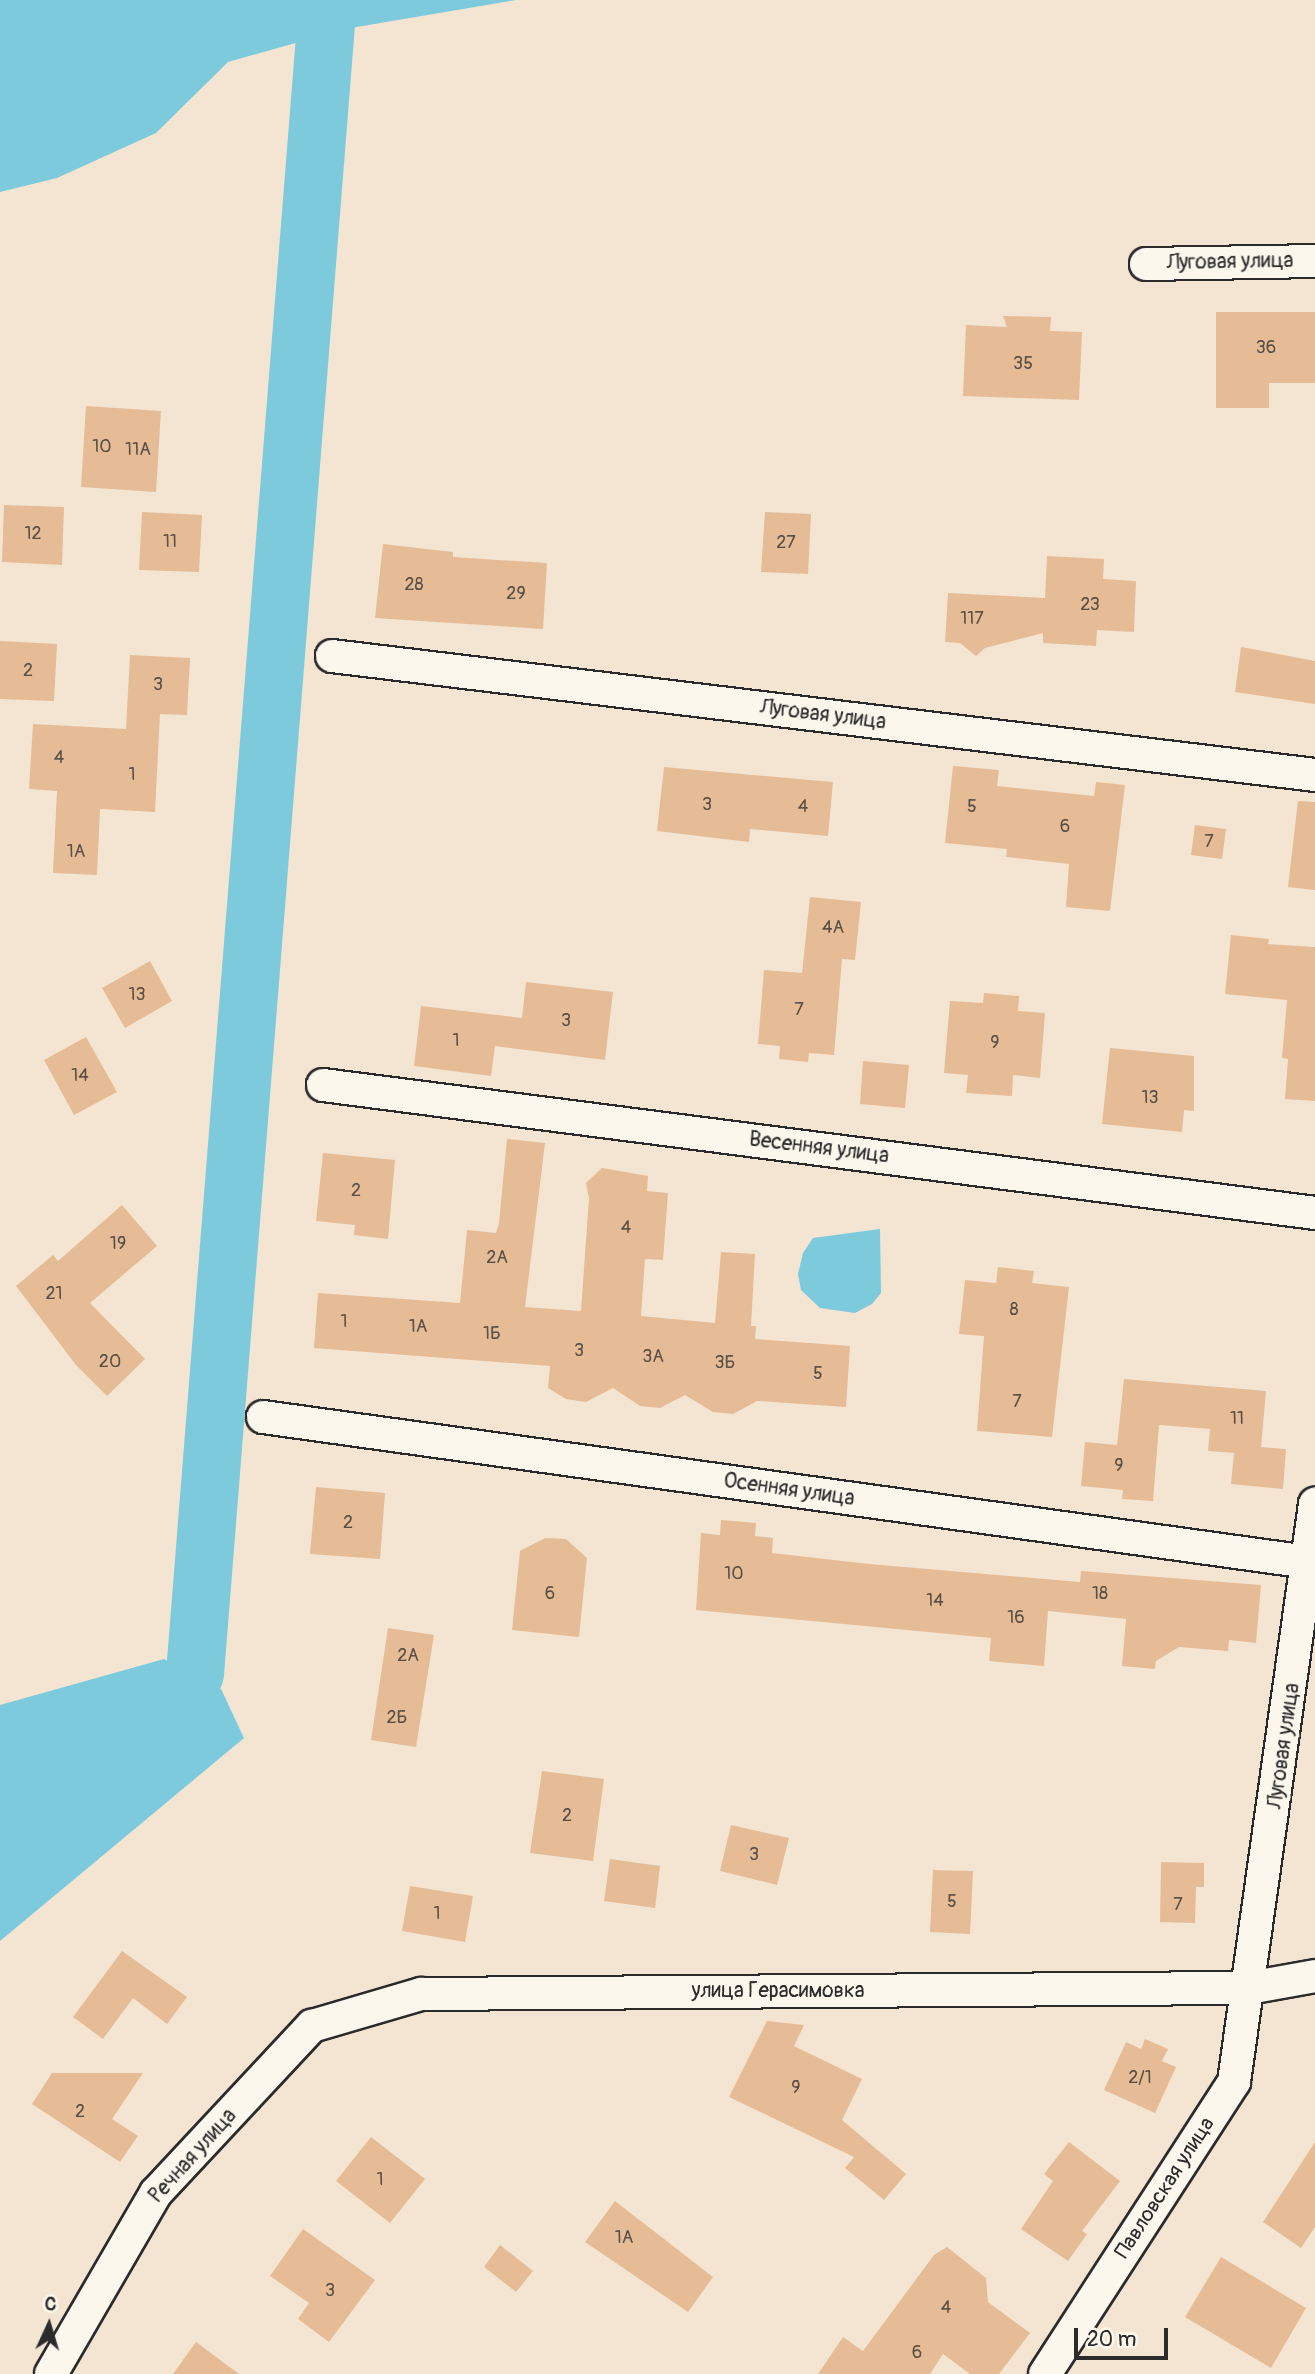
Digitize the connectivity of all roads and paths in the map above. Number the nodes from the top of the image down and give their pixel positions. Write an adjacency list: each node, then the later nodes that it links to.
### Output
1 (1315, 261): 2 (street, Луговая улица)
2 (1146, 264)
3 (332, 656): 4 (street, Луговая улица)
4 (1315, 775)
5 (323, 1085): 6 (street, Весенняя улица)
6 (1315, 1213)
7 (263, 1417): 9 (street, Осенняя улица)
8 (1315, 1504): 9 (street, Луговая улица)
9 (1312, 1563): 11 (street, Луговая улица)
10 (1315, 1976): 11 (street, улица Герасимовка)
11 (1250, 1988): 12 (street, улица Герасимовка); 14 (street, Павловская улица)
12 (312, 2026): 13 (street, Речная улица)
13 (51, 2374)
14 (1045, 2374)

